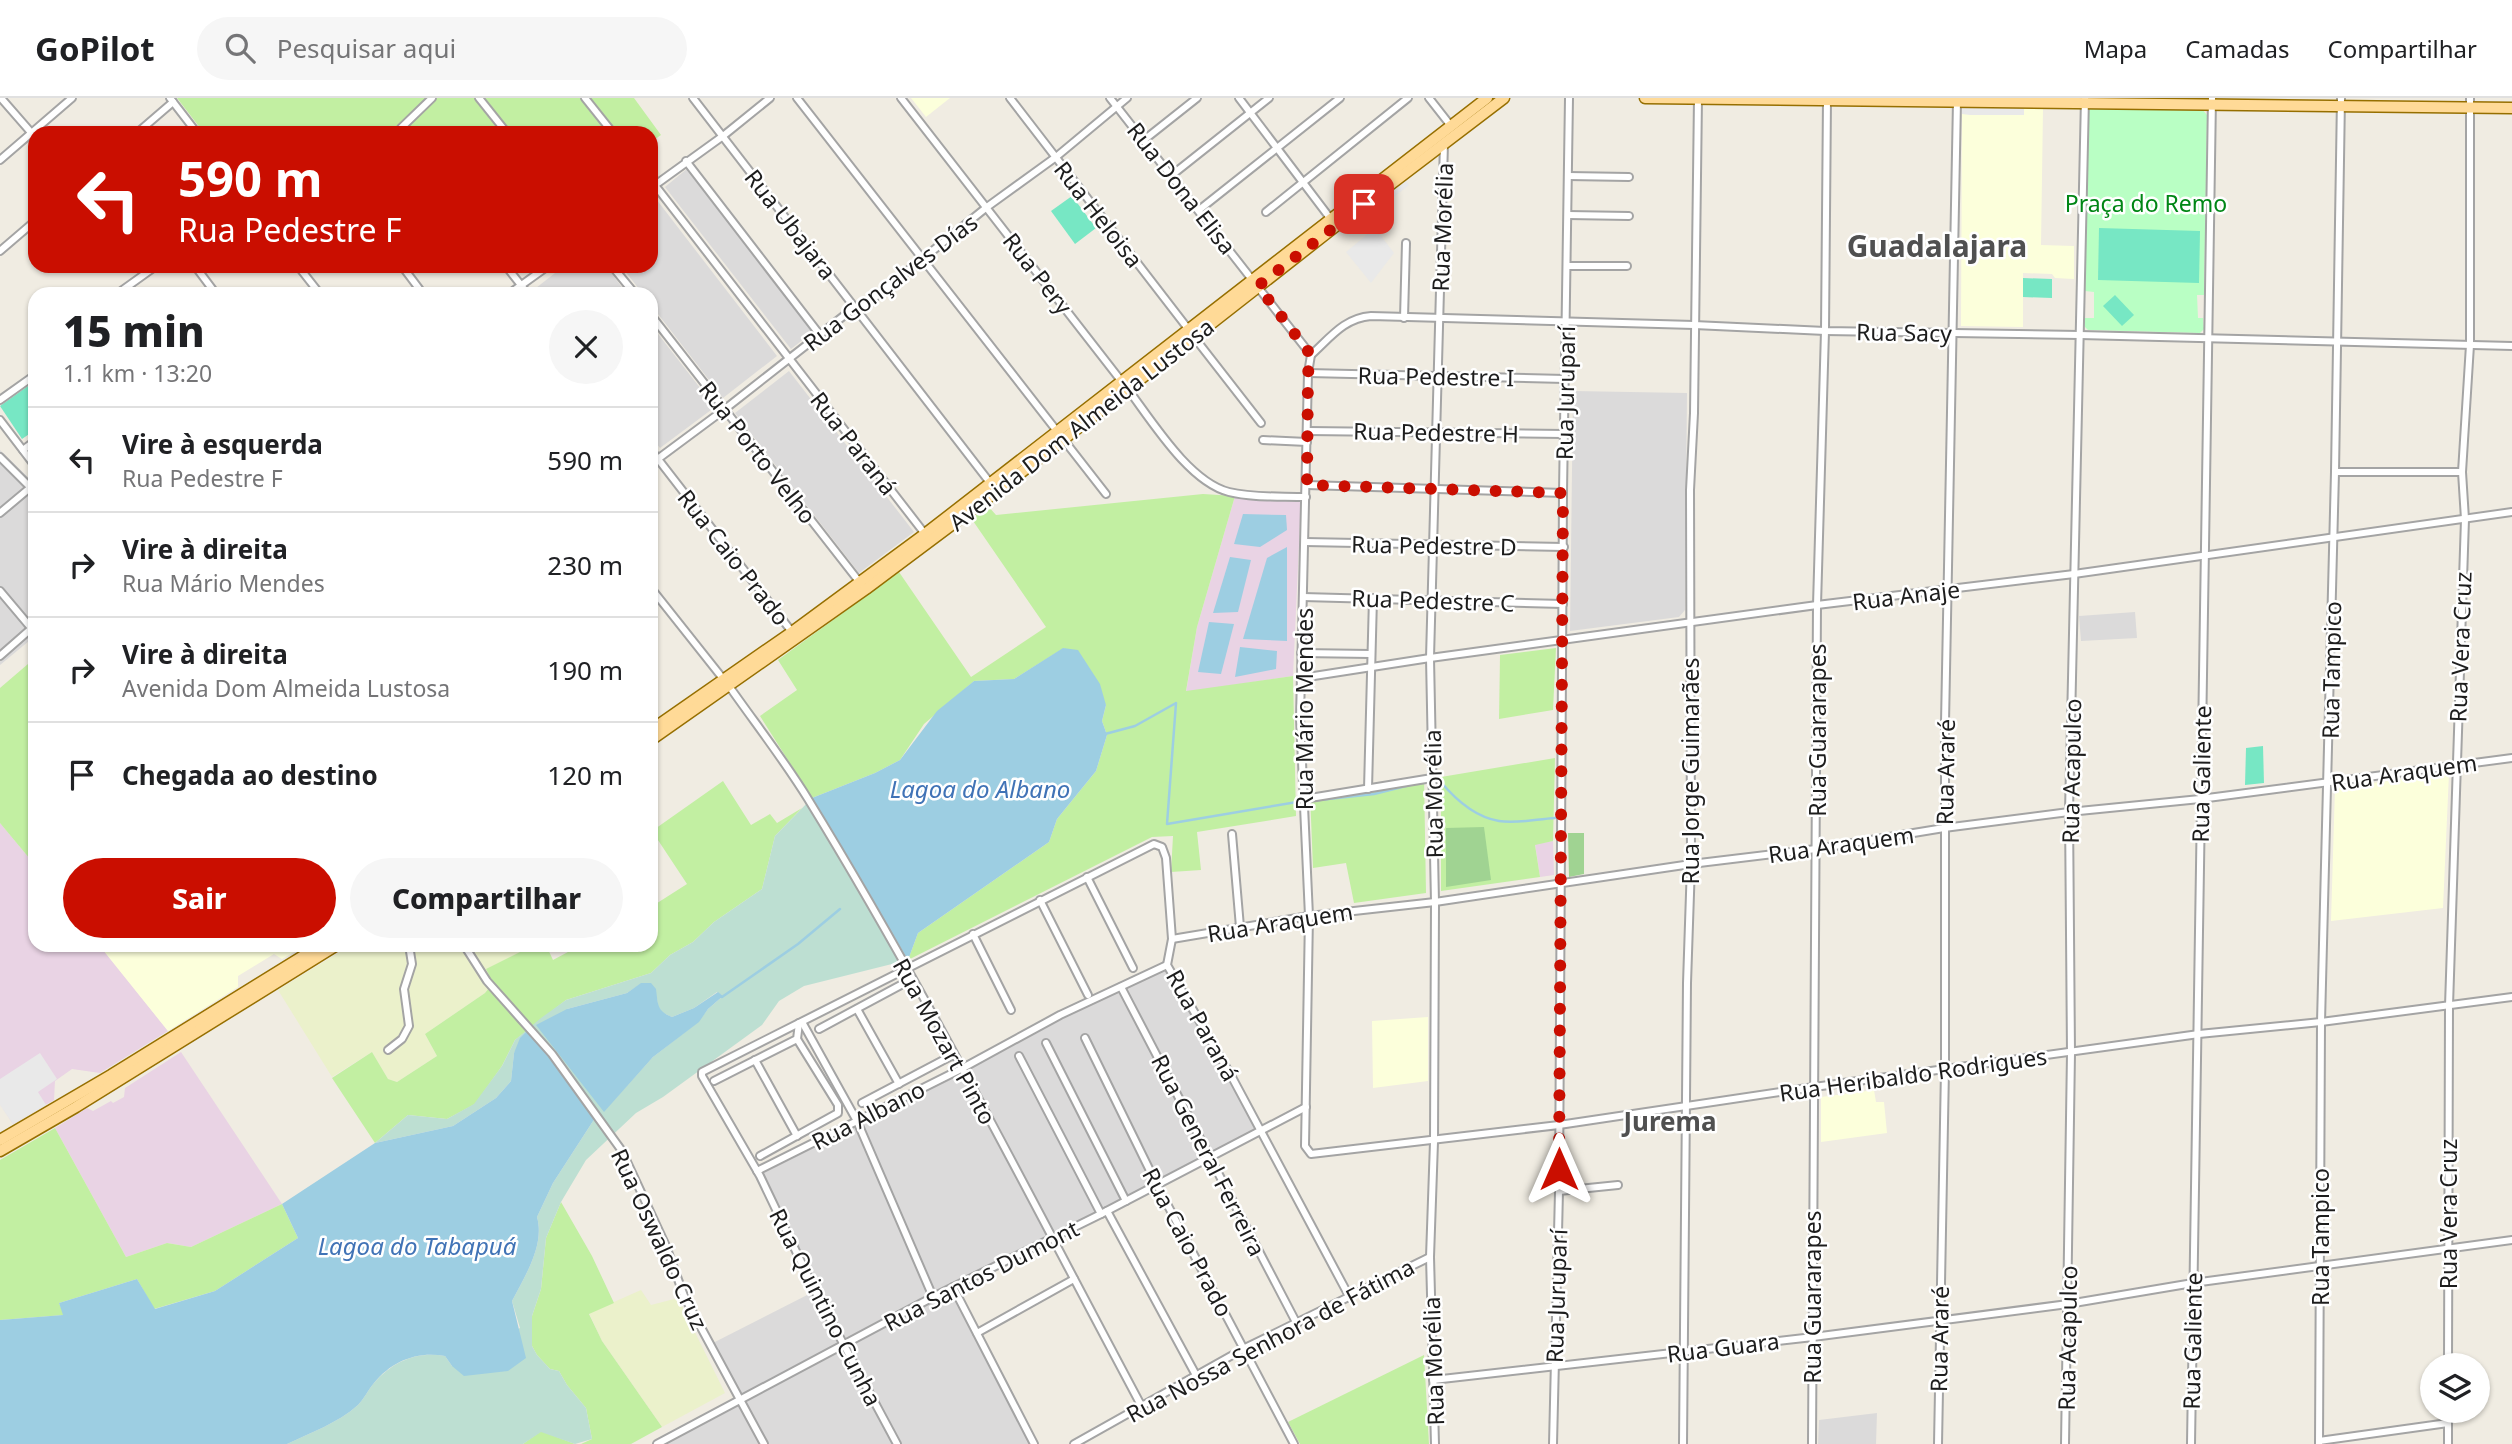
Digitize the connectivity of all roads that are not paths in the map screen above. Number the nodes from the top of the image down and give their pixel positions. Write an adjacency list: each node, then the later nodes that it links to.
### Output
1 (1, 98): 44 (street)
2 (72, 98): 37 (street)
3 (432, 98): 40 (street)
4 (479, 98): 41 (street)
5 (584, 98): 42 (street)
6 (693, 98): 45 (street, Rua Ubajara)
7 (770, 98): 45 (street)
8 (797, 98): 69 (street)
9 (901, 98): 60 (street, Rua Pery)
10 (1010, 98): 51 (street, Rua Heloisa)
11 (1110, 98): 34 (street, Rua Dona Elisa)
12 (1127, 98): 34 (street, Rua Gonçalves Días)
13 (1197, 98): 47 (street)
14 (1239, 98): 36 (street)
15 (1269, 98): 36 (street)
16 (1340, 98): 49 (street)
17 (1408, 98): 58 (street)
18 (1429, 98): 43 (street)
19 (1487, 98): 43 (main road, Avenida Dom Almeida Lustosa)
20 (1504, 98): 48 (main road, Avenida Dom Almeida Lustosa)
21 (1569, 98): 55 (street, Rua Juruparí)
22 (1645, 98): 24 (main road)
23 (1727, 98): 24 (main road); 25 (main road)
24 (1698, 99): 87 (street, Rua Jorge Guimarães)
25 (1827, 99): 28 (main road); 88 (street, Rua Guararapes)
26 (171, 100): 38 (street); 39 (street)
27 (2085, 100): 28 (main road); 29 (main road); 92 (street, Rua Acapulco)
28 (1957, 101): 89 (street, Rua Araré)
29 (2150, 101): 31 (main road)
30 (2319, 101): 31 (main road); 32 (main road)
31 (2212, 102): 93 (street, Rua Galiente)
32 (2341, 102): 33 (main road); 94 (street, Rua Tampico)
33 (2470, 103): 35 (main road); 95 (street, Rua Vera Cruz)
34 (1117, 106): 47 (street, Rua Dona Elisa); 51 (street, Rua Gonçalves Días)
35 (2512, 108)
36 (1251, 113): 49 (street); 54 (street)
37 (42, 126)
38 (144, 126)
39 (192, 126)
40 (402, 126)
41 (501, 126)
42 (607, 126)
43 (1451, 126): 50 (main road, Avenida Dom Almeida Lustosa)
44 (28, 129)
45 (723, 136): 53 (street); 82 (street, Rua Ubajara)
46 (28, 139): 52 (street)
47 (1144, 140): 54 (street, Rua Dona Elisa)
48 (1444, 144): 50 (main road, Avenida Dom Almeida Lustosa); 84 (street, Rua Morélia)
49 (1278, 149): 58 (street); 61 (street)
50 (1424, 152): 65 (main road, Avenida Dom Almeida Lustosa)
51 (1055, 157): 60 (street, Rua Gonçalves Días); 90 (street, Rua Heloisa)
52 (0, 160)
53 (686, 162): 57 (street); 91 (street)
54 (1172, 175): 61 (street, Rua Dona Elisa)
55 (1568, 176): 56 (street); 63 (street, Rua Juruparí)
56 (1629, 177)
57 (658, 181)
58 (1304, 183): 62 (street); 65 (street)
59 (658, 193): 98 (street, Rua Paraná)
60 (987, 207): 69 (street, Rua Gonçalves Días); 103 (street, Rua Pery)
61 (1199, 210): 77 (street, Rua Dona Elisa)
62 (1266, 212)
63 (1568, 215): 64 (street); 70 (street, Rua Juruparí)
64 (1629, 216)
65 (1333, 222): 77 (main road, Avenida Dom Almeida Lustosa)
66 (28, 226): 68 (street)
67 (1406, 243): 83 (street)
68 (0, 251)
69 (924, 260): 82 (street, Rua Gonçalves Días); 111 (street)
70 (1567, 266): 71 (street); 85 (street, Rua Juruparí)
71 (1627, 266)
72 (145, 273): 79 (street)
73 (304, 273): 80 (street)
74 (512, 273): 78 (street)
75 (539, 273): 78 (street)
76 (618, 273): 81 (street)
77 (1256, 282): 90 (main road, Avenida Dom Almeida Lustosa); 97 (street)
78 (522, 286)
79 (126, 287)
80 (314, 287)
81 (629, 287)
82 (855, 307): 91 (street, Rua Gonçalves Días); 122 (street, Rua Ubajara)
83 (1404, 318): 84 (street, Rua Sacy); 97 (street, Rua Sacy)
84 (1439, 318): 85 (street, Rua Sacy); 100 (street, Rua Morélia)
85 (1566, 321): 87 (street, Rua Sacy); 101 (street, Rua Juruparí)
86 (658, 324): 105 (street, Rua Porto Velho)
87 (1695, 325): 88 (street, Rua Sacy); 150 (street, Rua Jorge Guimarães)
88 (1825, 331): 89 (street, Rua Sacy); 148 (street, Rua Guararapes)
89 (1954, 332): 92 (street, Rua Sacy); 141 (street, Rua Araré)
90 (1191, 334): 103 (main road, Avenida Dom Almeida Lustosa); 107 (street, Rua Heloisa)
91 (820, 335): 98 (street, Rua Gonçalves Días)
92 (2080, 335): 93 (street, Rua Sacy); 139 (street, Rua Acapulco)
93 (2208, 339): 94 (street, Rua Sacy); 138 (street, Rua Galiente)
94 (2337, 341): 95 (street, Rua Sacy); 120 (street, Rua Tampico)
95 (2470, 345): 96 (street, Rua Sacy); 121 (street, Rua Vera Cruz)
96 (2512, 346)
97 (1311, 355): 99 (street, Rua Mário Mendes)
98 (789, 359): 105 (street, Rua Gonçalves Días); 133 (street, Rua Paraná)
99 (1308, 373): 100 (street, Rua Pedestre I); 108 (street, Rua Mário Mendes)
100 (1436, 376): 101 (street, Rua Pedestre I); 109 (street, Rua Morélia)
101 (1564, 379): 110 (street, Rua Juruparí)
102 (28, 380): 104 (street)
103 (1125, 385): 111 (main road, Avenida Dom Almeida Lustosa); 129 (street, Rua Pery)
104 (1, 398)
105 (725, 409): 118 (street, Rua Gonçalves Días); 140 (street, Rua Porto Velho)
106 (0, 420): 115 (street)
107 (1262, 423)
108 (1307, 431): 109 (street, Rua Pedestre H); 113 (street, Rua Mário Mendes)
109 (1435, 432): 110 (street, Rua Pedestre H); 125 (street, Rua Morélia)
110 (1564, 434): 127 (street, Rua Juruparí)
111 (1060, 436): 119 (main road, Avenida Dom Almeida Lustosa); 128 (street)
112 (1263, 440): 113 (street)
113 (1307, 442): 124 (street, Rua Mário Mendes)
114 (28, 446): 115 (street)
115 (23, 450): 117 (street)
116 (0, 457): 123 (street)
117 (28, 457)
118 (658, 459): 152 (street, Rua Caio Prado)
119 (1023, 465): 122 (main road, Avenida Dom Almeida Lustosa); 140 (main road, Avenida Dom Almeida Lustosa)
120 (2335, 472): 121 (street); 134 (street, Rua Tampico)
121 (2462, 472): 132 (street, Rua Vera Cruz)
122 (991, 484): 133 (main road, Avenida Dom Almeida Lustosa)
123 (28, 485)
124 (1307, 485): 125 (street); 129 (street, Rua Mário Mendes)
125 (1433, 489): 127 (street); 136 (street, Rua Morélia)
126 (28, 493): 131 (street)
127 (1563, 493): 137 (street, Rua Juruparí)
128 (1106, 495)
129 (1306, 497): 135 (street, Rua Mário Mendes)
130 (2512, 512): 132 (street, Rua Anaje)
131 (0, 513)
132 (2465, 519): 134 (street, Rua Anaje); 165 (street, Rua Vera Cruz)
133 (925, 534): 140 (main road, Avenida Dom Almeida Lustosa)
134 (2334, 536): 138 (street, Rua Anaje); 167 (street, Rua Tampico)
135 (1305, 542): 136 (street, Rua Pedestre D); 144 (street, Rua Mário Mendes)
136 (1432, 545): 137 (street, Rua Pedestre D); 146 (street, Rua Morélia)
137 (1564, 547): 147 (street, Rua Juruparí)
138 (2204, 556): 139 (street, Rua Anaje); 170 (street, Rua Galiente)
139 (2074, 574): 141 (street, Rua Anaje); 171 (street, Rua Acapulco)
140 (863, 586): 152 (main road, Avenida Dom Almeida Lustosa); 158 (main road, Avenida Dom Almeida Lustosa)
141 (1949, 590): 148 (street, Rua Anaje); 172 (street, Rua Araré)
142 (0, 591): 149 (street)
143 (658, 597): 161 (street, Rua Mozart Pinto)
144 (1303, 597): 145 (street, Rua Pedestre C); 154 (street, Rua Mário Mendes)
145 (1373, 597): 146 (street, Rua Pedestre C); 155 (street)
146 (1431, 601): 147 (street, Rua Pedestre C); 157 (street, Rua Morélia)
147 (1563, 604): 153 (street, Rua Juruparí)
148 (1817, 605): 150 (street, Rua Anaje); 174 (street, Rua Guararapes)
149 (28, 622)
150 (1690, 622): 153 (street, Rua Anaje); 175 (street, Rua Jorge Guimarães)
151 (28, 631): 156 (street)
152 (792, 632): 158 (main road, Avenida Dom Almeida Lustosa)
153 (1564, 640): 157 (street, Rua Anaje); 177 (street, Rua Juruparí)
154 (1301, 653): 155 (street); 160 (street, Rua Mário Mendes)
155 (1371, 654): 159 (street)
156 (0, 656)
157 (1430, 658): 159 (street, Rua Anaje); 166 (street, Rua Morélia)
158 (752, 665): 161 (main road, Avenida Dom Almeida Lustosa)
159 (1370, 667): 160 (street, Rua Anaje); 168 (street)
160 (1301, 678): 169 (street, Rua Mário Mendes)
161 (726, 683): 162 (main road, Avenida Dom Almeida Lustosa); 163 (main road, Avenida Dom Almeida Lustosa); 191 (street, Rua Mozart Pinto)
162 (658, 723)
163 (658, 735)
164 (2512, 758): 165 (street, Rua Araquem)
165 (2455, 766): 167 (street, Rua Araquem); 196 (street, Rua Vera Cruz)
166 (1432, 778): 168 (street); 179 (street, Rua Morélia)
167 (2329, 782): 170 (street, Rua Araquem); 199 (street, Rua Tampico)
168 (1368, 789): 169 (street)
169 (1304, 799): 180 (street, Rua Mário Mendes)
170 (2200, 799): 171 (street, Rua Araquem); 202 (street, Rua Galiente)
171 (2069, 812): 172 (street, Rua Araquem); 207 (street, Rua Acapulco)
172 (1944, 828): 174 (street, Rua Araquem); 212 (street, Rua Araré)
173 (1232, 834): 181 (street)
174 (1816, 849): 175 (street, Rua Araquem); 216 (street, Rua Guararapes)
175 (1691, 864): 177 (street, Rua Araquem); 219 (street, Rua Jorge Guimarães)
176 (1087, 877): 178 (street, Rua Paraná); 183 (street, Rua Paraná); 190 (street)
177 (1561, 882): 179 (street, Rua Araquem); 222 (street, Rua Juruparí)
178 (1040, 900): 182 (street, Rua Paraná); 194 (street)
179 (1435, 902): 180 (street, Rua Araquem); 226 (street, Rua Morélia)
180 (1308, 916): 181 (street, Rua Araquem); 220 (street, Rua Mário Mendes)
181 (1240, 927): 183 (street, Rua Araquem)
182 (973, 934): 191 (street, Rua Paraná); 198 (street)
183 (1172, 939): 189 (street, Rua Paraná)
184 (309, 952): 188 (main road)
185 (325, 952): 213 (main road)
186 (410, 952): 206 (street)
187 (468, 952): 259 (street, Rua Oswaldo Cruz)
188 (305, 954): 213 (main road)
189 (1167, 965): 193 (street, Rua Albano); 223 (street, Rua Paraná)
190 (1133, 968)
191 (906, 969): 192 (street, Rua Mozart Pinto); 200 (street, Rua Paraná)
192 (912, 979): 197 (street); 208 (street, Rua Mozart Pinto)
193 (1121, 987): 211 (street, Rua Albano); 230 (street, Rua General Ferreira)
194 (1088, 995)
195 (2512, 997): 196 (street, Rua Heribaldo Rodrigues)
196 (2449, 1006): 199 (street, Rua Heribaldo Rodrigues); 239 (street, Rua Vera Cruz)
197 (857, 1009): 201 (street); 215 (street)
198 (1010, 1010)
199 (2321, 1022): 202 (street, Rua Heribaldo Rodrigues); 241 (street, Rua Tampico)
200 (800, 1023): 204 (street); 221 (street); 231 (street, Rua Quintino Cunha)
201 (819, 1029)
202 (2199, 1034): 207 (street, Rua Heribaldo Rodrigues); 243 (street, Rua Galiente)
203 (1085, 1038): 232 (street, Rua Caio Prado)
204 (797, 1039): 210 (street); 224 (street)
205 (1046, 1043): 235 (street)
206 (388, 1050)
207 (2071, 1053): 212 (street, Rua Heribaldo Rodrigues); 247 (street, Rua Acapulco)
208 (953, 1055): 211 (street, Rua Mozart Pinto); 215 (street)
209 (1019, 1056): 236 (street)
210 (755, 1060): 214 (street); 224 (street)
211 (961, 1069): 221 (street, Rua Albano); 237 (street, Rua Mozart Pinto)
212 (1945, 1069): 216 (street, Rua Heribaldo Rodrigues); 248 (street, Rua Araré)
213 (114, 1079): 217 (main road)
214 (714, 1082)
215 (899, 1084): 218 (street)
216 (1814, 1087): 219 (street, Rua Heribaldo Rodrigues); 251 (street, Rua Guararapes)
217 (74, 1103): 225 (main road); 227 (main road)
218 (862, 1103)
219 (1687, 1105): 222 (street, Rua Heribaldo Rodrigues); 254 (street, Rua Jorge Guimarães)
220 (1306, 1107): 223 (street, Rua Santos Dumont); 228 (street, Rua Mário Mendes)
221 (857, 1121): 231 (street, Rua Albano); 246 (street)
222 (1559, 1125): 226 (street, Rua Heribaldo Rodrigues); 234 (street, Rua Juruparí)
223 (1261, 1131): 230 (street, Rua Santos Dumont); 245 (street, Rua Paraná)
224 (796, 1136): 229 (street)
225 (0, 1140)
226 (1434, 1142): 228 (street, Rua Heribaldo Rodrigues); 240 (street, Rua Morélia)
227 (0, 1151)
228 (1315, 1155)
229 (760, 1156)
230 (1211, 1158): 232 (street, Rua Santos Dumont); 249 (street, Rua General Ferreira)
231 (757, 1171): 252 (street, Rua Quintino Cunha)
232 (1157, 1185): 235 (street, Rua Santos Dumont); 253 (street, Rua Caio Prado)
233 (1618, 1185): 234 (street)
234 (1559, 1191): 256 (street, Rua Juruparí)
235 (1126, 1201): 236 (street, Rua Santos Dumont)
236 (1104, 1212): 237 (street, Rua Santos Dumont); 257 (street)
237 (1054, 1238): 242 (street, Rua Mozart Pinto); 244 (street, Rua Santos Dumont)
238 (2512, 1240): 239 (street, Rua Guara)
239 (2448, 1249): 241 (street, Rua Guara); 255 (street, Rua Vera Cruz)
240 (1430, 1257): 245 (street, Rua Nossa Senhora de Fátima); 258 (street, Rua Morélia)
241 (2320, 1266): 243 (street, Rua Guara); 262 (street, Rua Tampico)
242 (1074, 1279): 250 (street); 260 (street, Rua Mozart Pinto)
243 (2193, 1283): 247 (street, Rua Guara); 275 (street, Rua Galiente)
244 (953, 1287): 246 (street, Rua Santos Dumont); 250 (street)
245 (1349, 1296): 249 (street, Rua Nossa Senhora de Fátima)
246 (933, 1297): 252 (street, Rua Santos Dumont)
247 (2068, 1304): 248 (street, Rua Guara); 274 (street, Rua Acapulco)
248 (1939, 1321): 251 (street, Rua Guara); 273 (street, Rua Araré)
249 (1297, 1324): 253 (street, Rua Nossa Senhora de Fátima)
250 (976, 1333): 266 (street)
251 (1813, 1337): 254 (street, Rua Guara); 272 (street, Rua Guararapes)
252 (845, 1345): 259 (street, Rua Santos Dumont); 265 (street, Rua Quintino Cunha)
253 (1245, 1348): 257 (street, Rua Nossa Senhora de Fátima); 268 (street, Rua Caio Prado)
254 (1685, 1352): 256 (street, Rua Guara); 271 (street, Rua Jorge Guimarães)
255 (2448, 1353)
256 (1554, 1366): 258 (street, Rua Guara); 270 (street, Rua Juruparí)
257 (1197, 1377): 260 (street, Rua Nossa Senhora de Fátima)
258 (1433, 1380): 269 (street, Rua Morélia)
259 (740, 1401): 263 (street, Rua Santos Dumont); 264 (street, Rua Oswaldo Cruz)
260 (1142, 1407): 267 (street, Rua Nossa Senhora de Fátima)
261 (2448, 1423): 262 (street); 276 (street)
262 (2319, 1443)
263 (657, 1444)
264 (764, 1444)
265 (897, 1444)
266 (1034, 1444)
267 (1074, 1444)
268 (1294, 1444)
269 (1435, 1444)
270 (1553, 1444)
271 (1683, 1444)
272 (1812, 1444)
273 (1938, 1444)
274 (2065, 1444)
275 (2191, 1444)
276 (2448, 1444)

